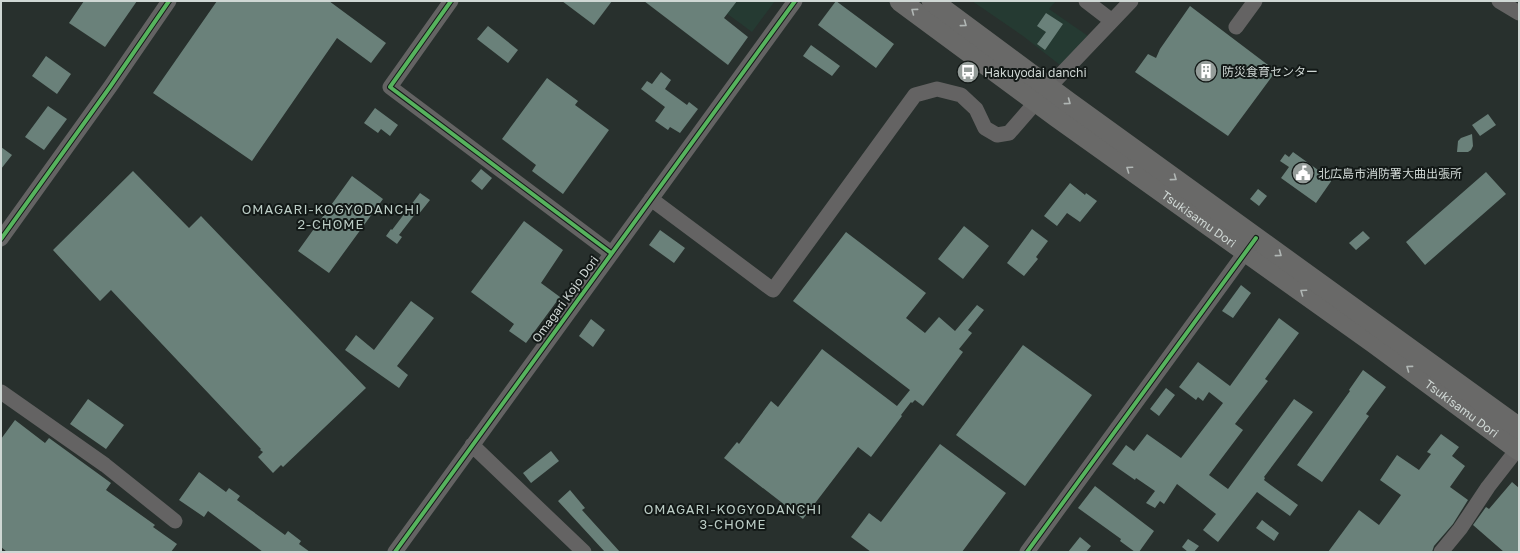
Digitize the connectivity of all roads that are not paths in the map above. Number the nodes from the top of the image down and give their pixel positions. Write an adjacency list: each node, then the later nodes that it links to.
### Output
1 (169, 1): 15 (street)
2 (451, 1): 17 (street)
3 (795, 1): 14 (street, Omagari Kojo Dori)
4 (900, 1): 13 (highway, Tsukisamu Dori, one-way to 4)
5 (932, 1): 13 (highway, Tsukisamu Dori, one-way to 13)
6 (1086, 1): 11 (street)
7 (1132, 1): 11 (street)
8 (1255, 1): 12 (street)
9 (1499, 1): 10 (street)
10 (1519, 13)
11 (1112, 21): 13 (street)
12 (1236, 27)
13 (1043, 94): 14 (street); 16 (highway, Tsukisamu Dori)
14 (651, 199): 17 (street, Omagari Kojo Dori)
15 (1, 239)
16 (1251, 245): 19 (highway, Tsukisamu Dori, one-way to 19); 21 (highway, Tsukisamu Dori, one-way to 16); 25 (street)
17 (611, 253): 20 (street, Omagari Kojo Dori)
18 (1, 392): 22 (street)
19 (1519, 428)
20 (472, 445): 23 (street, Omagari Kojo Dori); 24 (street)
21 (1518, 449): 26 (street)
22 (175, 521)
23 (395, 552)
24 (584, 552)
25 (1027, 552)
26 (1441, 552)

